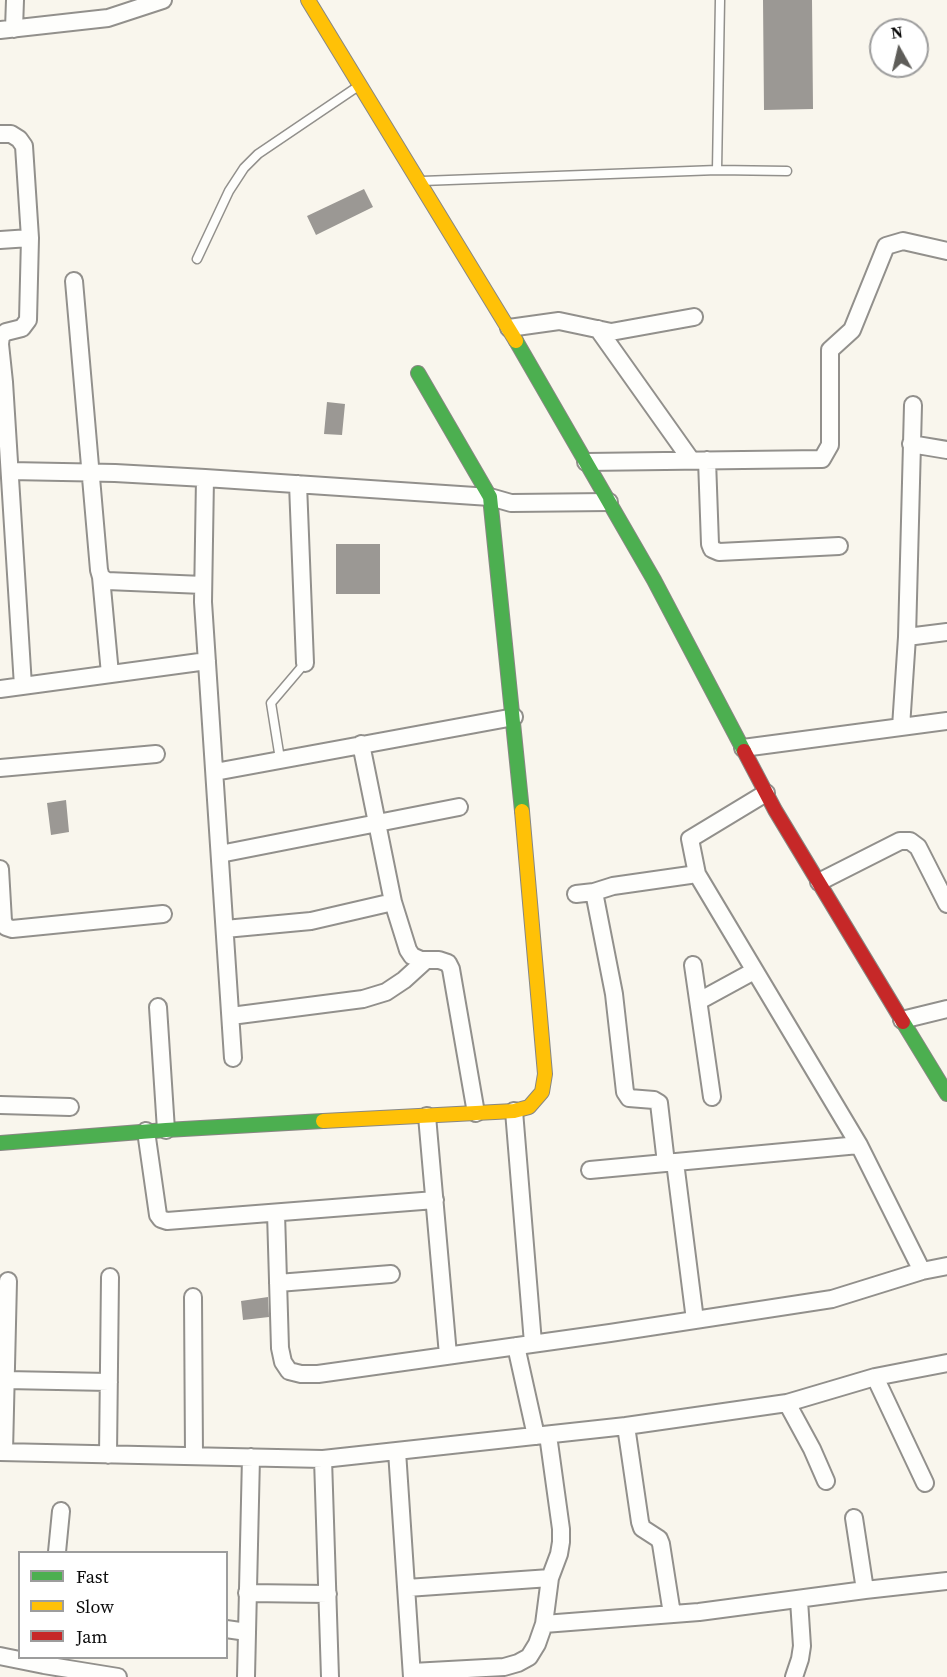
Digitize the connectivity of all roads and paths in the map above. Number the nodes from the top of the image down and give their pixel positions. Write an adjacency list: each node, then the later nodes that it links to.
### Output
1 (15, 0): 5 (street)
2 (163, 0): 5 (street)
3 (308, 0): 6 (street)
4 (720, 0): 8 (lane)
5 (7, 29)
6 (360, 85): 10 (street); 14 (lane)
7 (0, 134): 11 (street)
8 (717, 170): 9 (lane); 10 (lane)
9 (788, 171)
10 (419, 181): 17 (street)
11 (30, 238): 12 (street); 20 (street)
12 (0, 240)
13 (947, 251): 24 (street)
14 (197, 260)
15 (74, 281): 27 (street)
16 (694, 317): 18 (street)
17 (509, 328): 18 (street); 25 (street)
18 (598, 329): 24 (street)
19 (418, 373): 30 (street)
20 (2, 383): 26 (street)
21 (913, 405): 22 (street)
22 (912, 444): 23 (street); 36 (street)
23 (947, 450)
24 (699, 460): 25 (street); 32 (street)
25 (585, 462): 31 (street)
26 (10, 471): 27 (street); 40 (street)
27 (91, 473): 28 (street); 33 (street)
28 (205, 478): 29 (street); 34 (street)
29 (298, 484): 30 (street); 38 (street)
30 (490, 497): 31 (street); 42 (street)
31 (609, 502): 46 (street)
32 (839, 546)
33 (101, 577): 34 (street); 39 (street)
34 (203, 585): 37 (street)
35 (947, 632): 36 (street)
36 (907, 638): 44 (street)
37 (207, 661): 39 (street); 50 (street)
38 (305, 663): 48 (lane)
39 (110, 674): 40 (street)
40 (22, 686): 41 (street)
41 (0, 688)
42 (514, 717): 45 (street); 77 (street)
43 (947, 721): 44 (street)
44 (901, 727): 46 (street)
45 (361, 744): 48 (street); 53 (street)
46 (743, 748): 51 (street)
47 (156, 754): 49 (street)
48 (280, 759): 50 (street)
49 (0, 768)
50 (215, 772): 54 (street)
51 (766, 793): 56 (street); 57 (street)
52 (459, 807): 53 (street)
53 (376, 824): 54 (street); 60 (street)
54 (220, 854): 63 (street)
55 (0, 869): 62 (street)
56 (698, 874): 58 (street); 66 (street)
57 (819, 882): 61 (street); 71 (street)
58 (594, 891): 59 (street); 84 (street)
59 (576, 894)
60 (393, 902): 63 (street); 64 (street)
61 (947, 904)
62 (162, 914)
63 (225, 929): 70 (street)
64 (426, 960): 70 (street); 78 (street)
65 (693, 965): 67 (street)
66 (754, 971): 67 (street); 83 (street)
67 (699, 1001): 74 (street)
68 (158, 1007): 80 (street)
69 (947, 1010): 71 (street)
70 (231, 1016): 72 (street)
71 (902, 1020): 73 (street)
72 (233, 1058)
73 (947, 1094)
74 (712, 1097)
75 (0, 1105): 76 (street)
76 (70, 1107)
77 (514, 1112): 78 (street); 96 (street)
78 (476, 1113): 79 (street)
79 (427, 1116): 80 (street); 86 (street)
80 (166, 1130): 81 (street)
81 (146, 1131): 82 (street); 87 (street)
82 (0, 1143)
83 (858, 1145): 84 (street); 89 (street)
84 (670, 1162): 85 (street); 95 (street)
85 (590, 1170)
86 (435, 1200): 87 (street); 98 (street)
87 (276, 1213): 93 (street)
88 (947, 1266): 89 (street)
89 (922, 1271): 95 (street)
90 (391, 1274): 93 (street)
91 (110, 1277): 102 (street)
92 (8, 1281): 101 (street)
93 (278, 1282): 98 (street)
94 (194, 1297): 109 (street)
95 (695, 1320): 96 (street)
96 (533, 1343): 97 (street)
97 (516, 1346): 98 (street); 105 (street)
98 (448, 1355)
99 (947, 1363): 100 (street)
100 (875, 1377): 103 (street); 113 (street)
101 (6, 1380): 102 (street); 107 (street)
102 (109, 1382): 108 (street)
103 (787, 1403): 104 (street); 112 (street)
104 (626, 1426): 105 (street); 124 (street)
105 (542, 1435): 106 (street); 117 (street)
106 (398, 1451): 111 (street); 119 (street)
107 (2, 1452): 108 (street)
108 (108, 1455): 109 (street)
109 (195, 1456): 110 (street)
110 (251, 1457): 111 (street); 121 (street)
111 (323, 1459): 122 (street)
112 (826, 1481)
113 (925, 1482)
114 (61, 1511): 116 (street)
115 (854, 1518): 120 (street)
116 (57, 1551)
117 (549, 1578): 119 (street); 125 (street)
118 (947, 1581): 120 (street)
119 (407, 1588): 130 (street)
120 (865, 1590): 123 (street)
121 (248, 1593): 122 (street); 127 (street)
122 (328, 1594): 133 (street)
123 (798, 1600): 124 (street); 134 (street)
124 (672, 1614): 125 (street)
125 (544, 1624): 130 (street)
126 (228, 1629): 127 (street)
127 (247, 1632): 132 (street)
128 (0, 1656): 129 (street)
129 (44, 1667): 131 (street)
130 (412, 1675)
131 (118, 1677)
132 (246, 1677)
133 (330, 1677)
134 (794, 1677)

